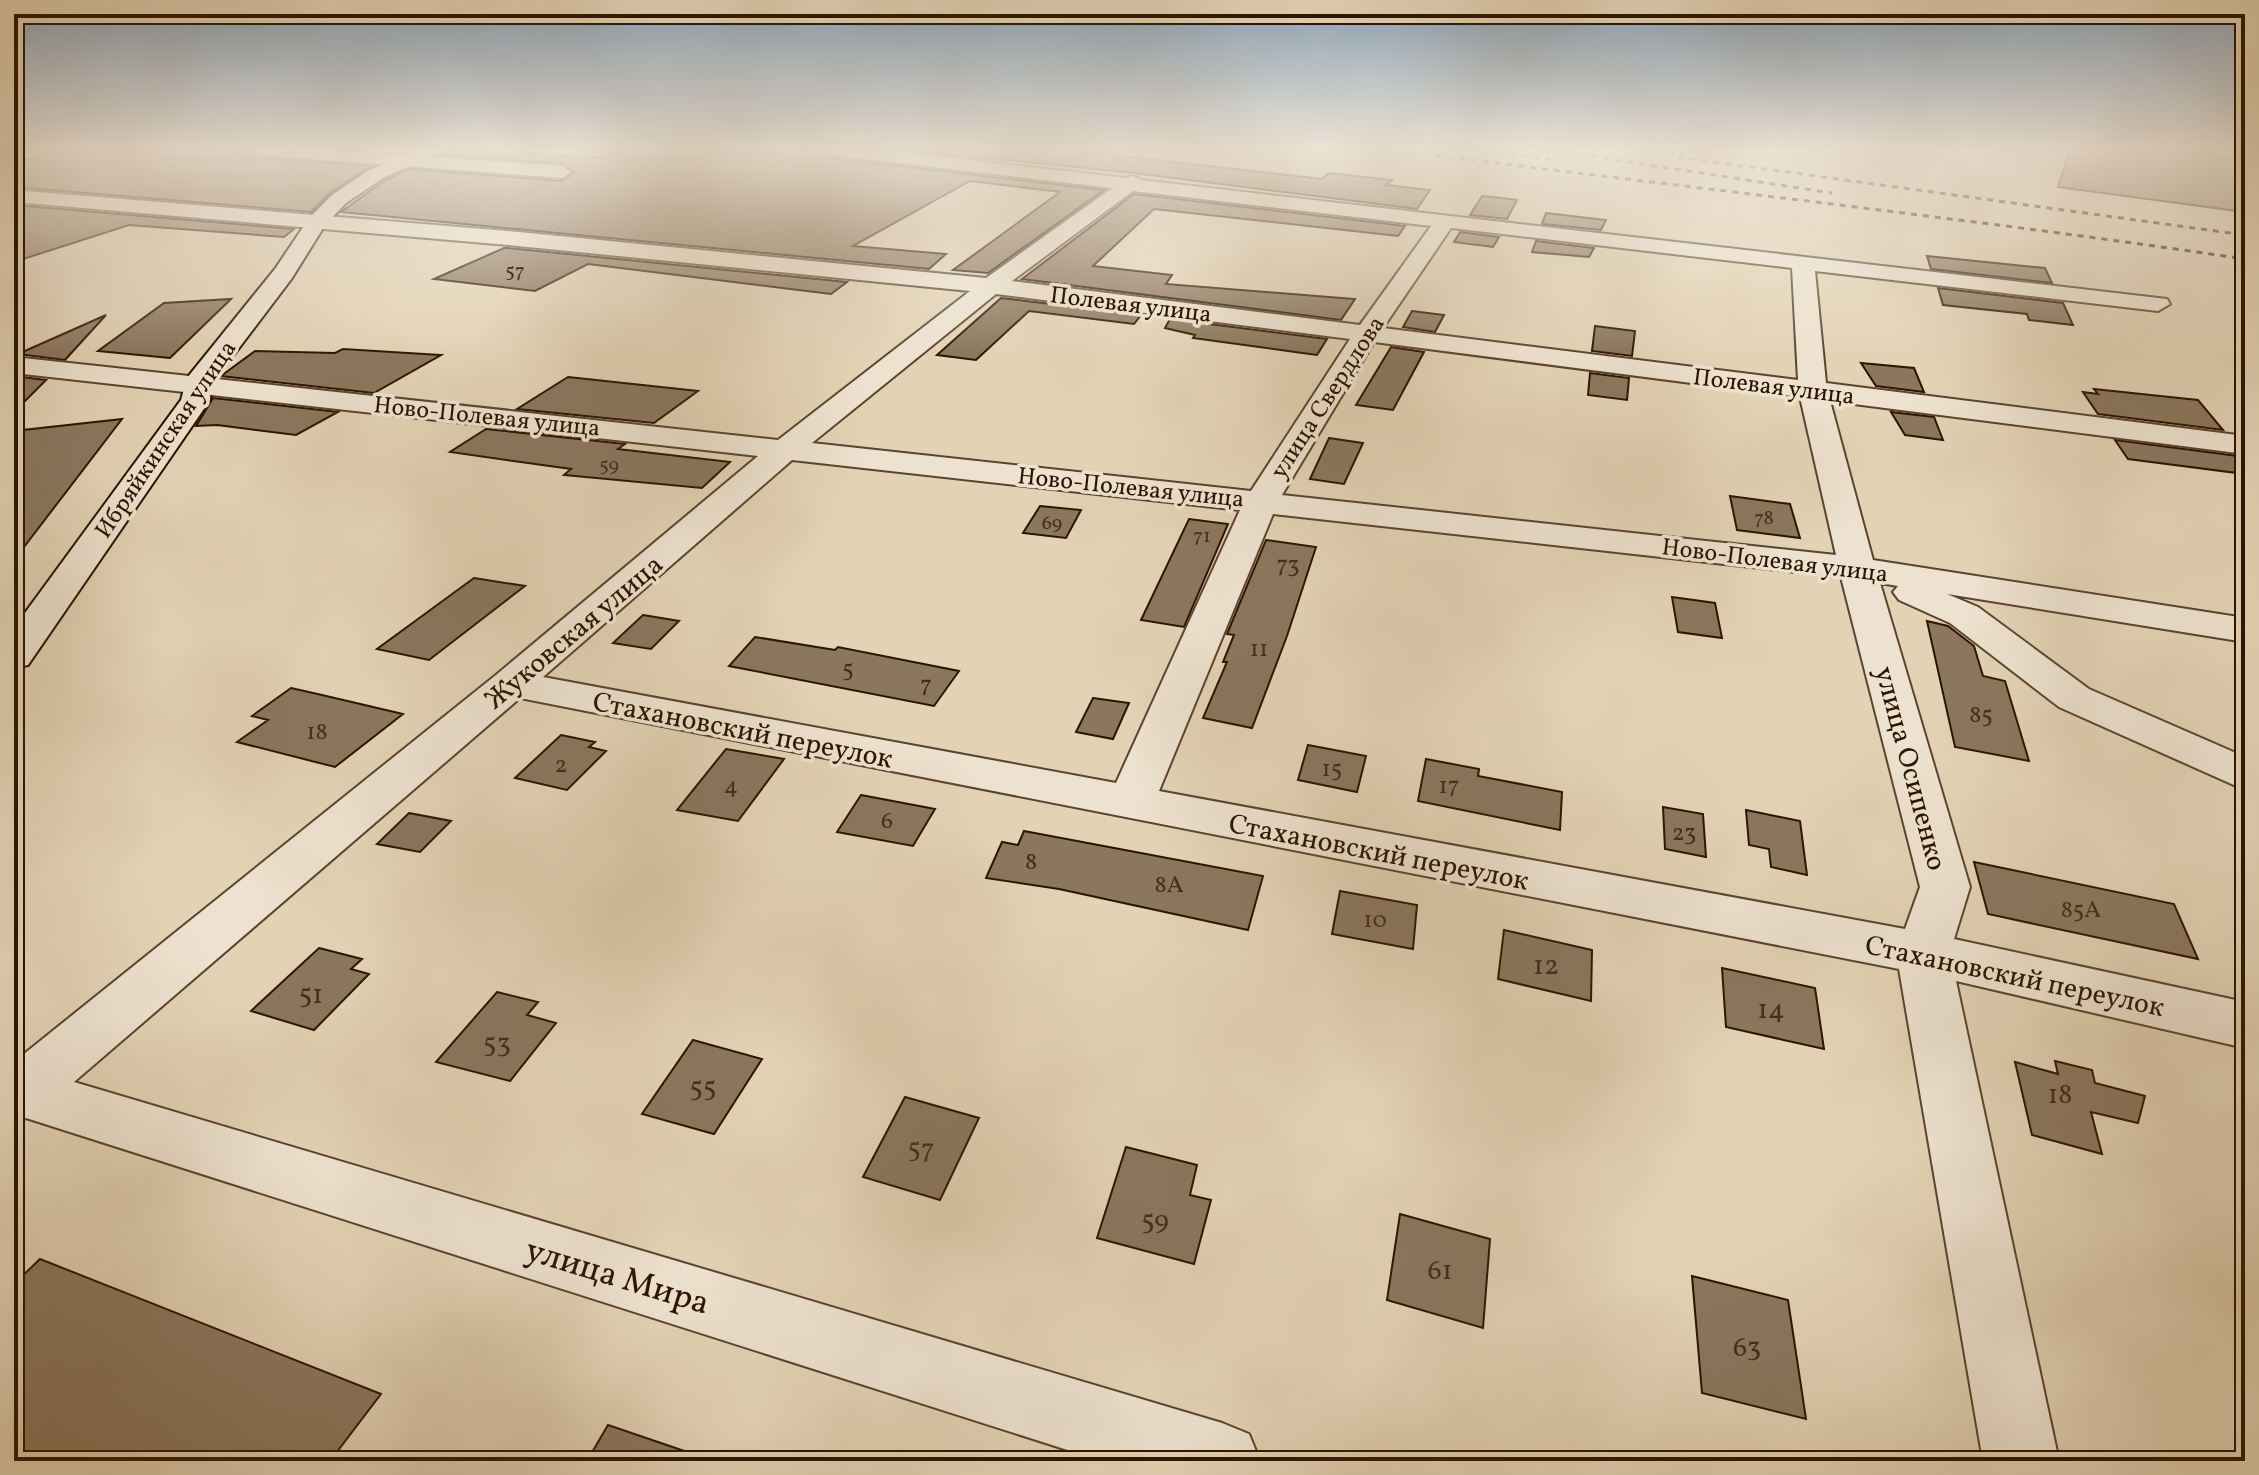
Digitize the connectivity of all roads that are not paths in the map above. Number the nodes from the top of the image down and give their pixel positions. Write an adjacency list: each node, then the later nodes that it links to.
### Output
1 (279, 218): 6 (street, Полевая улица)
2 (321, 218): 6 (street, Ибряйкинская улица)
3 (1084, 218): 8 (street, Жуковская улица)
4 (1428, 218): 5 (street)
5 (1446, 220): 7 (street); 10 (street, улица Свердлова)
6 (317, 221): 8 (street, Полевая улица); 12 (street, Ибряйкинская улица)
7 (1803, 264): 9 (street); 13 (street, улица Осипенко)
8 (991, 286): 10 (street, Полевая улица); 15 (street, Жуковская улица)
9 (2158, 304)
10 (1367, 333): 13 (street, Полевая улица); 16 (street, улица Свердлова)
11 (14, 365): 12 (street, Ново-Полевая улица)
12 (197, 384): 15 (street, Ново-Полевая улица); 19 (street, Ибряйкинская улица)
13 (1813, 392): 14 (street, Полевая улица); 17 (street, улица Осипенко)
14 (2245, 445)
15 (787, 448): 16 (street, Ново-Полевая улица); 20 (street, Жуковская улица)
16 (1261, 501): 17 (street, Ново-Полевая улица); 22 (street, улица Свердлова)
17 (1857, 568): 18 (street, Ново-Полевая улица); 21 (street); 23 (street, улица Осипенко)
18 (2245, 630)
19 (14, 656)
20 (511, 684): 22 (street, Стахановский переулок); 25 (street, Жуковская улица)
21 (2245, 775)
22 (1130, 804): 23 (street, Стахановский переулок)
23 (1923, 953): 24 (street, Стахановский переулок); 27 (street, улица Осипенко)
24 (2245, 1025)
25 (17, 1093): 26 (street, улица Мира)
26 (1222, 1461)
27 (2021, 1461)

